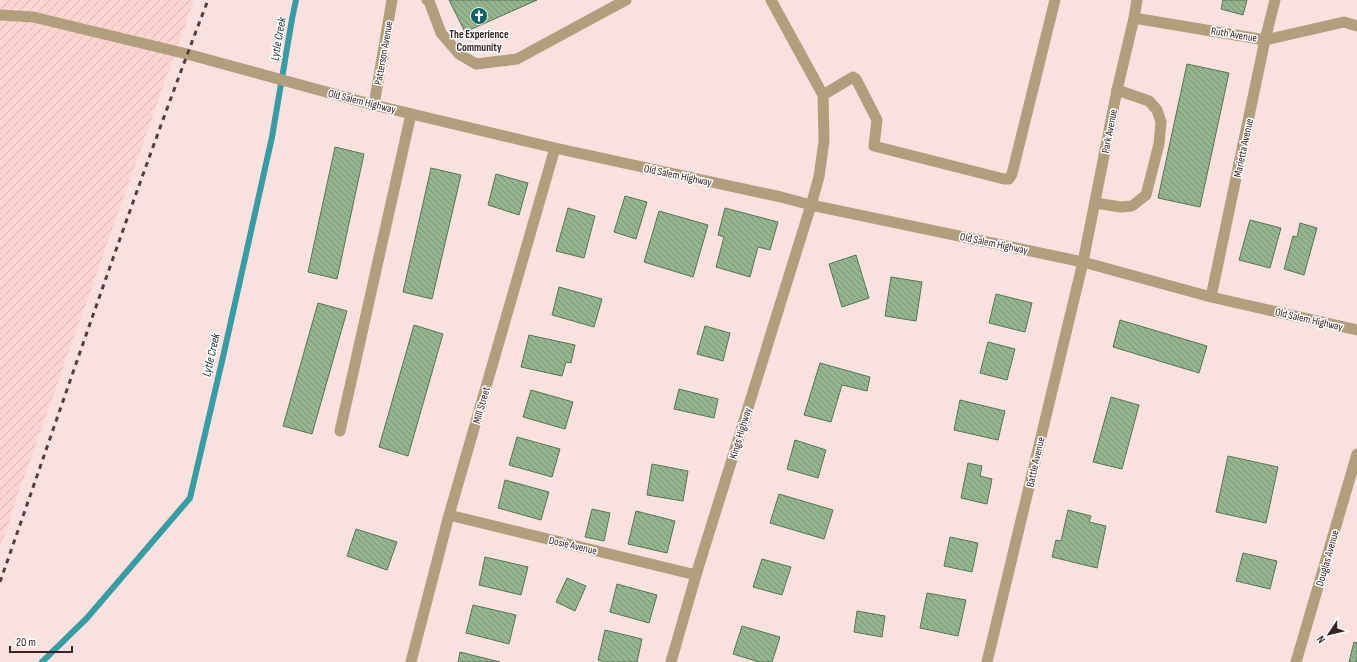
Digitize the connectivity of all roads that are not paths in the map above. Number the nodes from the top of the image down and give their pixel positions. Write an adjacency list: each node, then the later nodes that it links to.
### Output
1 (392, 0): 14 (street, Patterson Avenue)
2 (427, 0): 3 (street)
3 (626, 0)
4 (771, 0): 13 (street)
5 (1055, 0): 13 (street)
6 (1137, 0): 9 (street, Park Avenue)
7 (1275, 0): 11 (street, Marietta Avenue)
8 (0, 15): 14 (street, Old Salem Highway)
9 (1134, 18): 11 (street, Ruth Avenue); 12 (street, Park Avenue)
10 (1357, 26): 11 (street, Ruth Avenue)
11 (1266, 40): 20 (street, Marietta Avenue)
12 (1118, 90): 17 (street, Park Avenue); 17 (street)
13 (823, 95): 18 (street, Kings Highway)
14 (374, 105): 15 (street, Old Salem Highway)
15 (411, 114): 16 (street, Old Salem Highway); 22 (street)
16 (555, 148): 18 (street, Old Salem Highway); 24 (street, Mill Street)
17 (1095, 203): 19 (street, Park Avenue)
18 (811, 205): 19 (street, Old Salem Highway); 25 (street, Kings Highway)
19 (1083, 262): 20 (street, Old Salem Highway); 28 (street, Battle Avenue)
20 (1211, 297): 21 (street, Old Salem Highway)
21 (1357, 330)
22 (340, 431)
23 (1357, 454): 29 (street, Douglas Avenue)
24 (449, 515): 25 (street, Dosie Avenue); 26 (street, Mill Street)
25 (696, 574): 27 (street, Kings Highway)
26 (411, 662)
27 (672, 662)
28 (987, 662)
29 (1296, 662)

